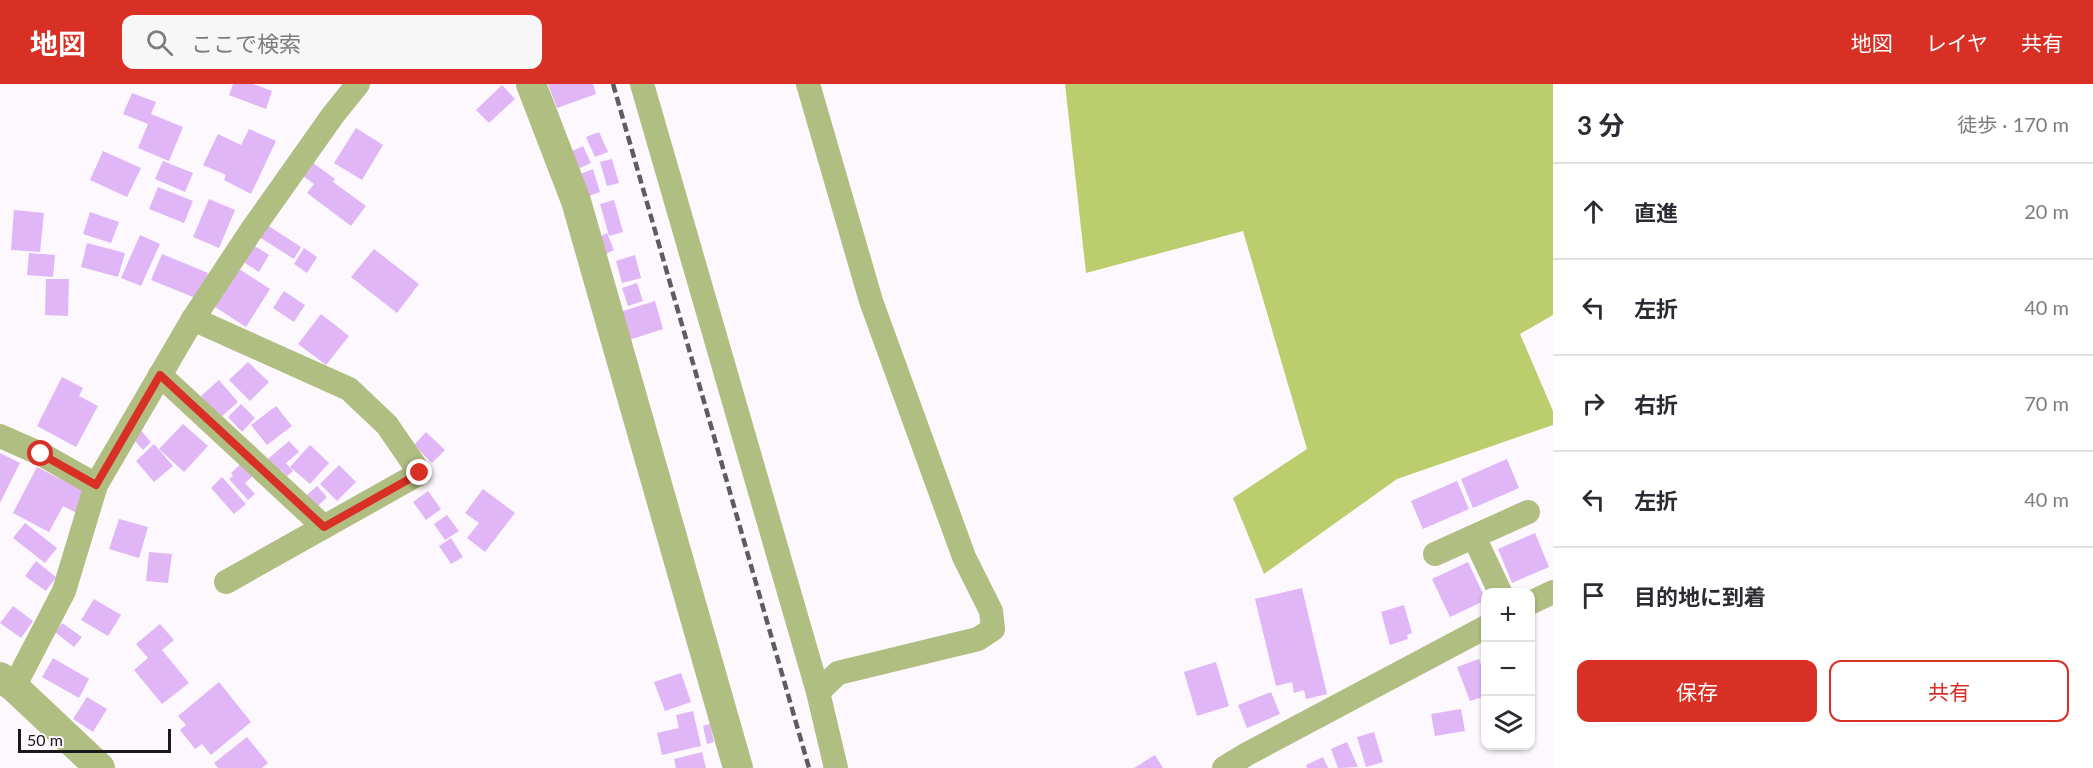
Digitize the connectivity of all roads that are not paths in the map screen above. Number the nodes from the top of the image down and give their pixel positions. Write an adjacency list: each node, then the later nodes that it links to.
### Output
1 (358, 84): 5 (street)
2 (531, 84): 21 (street)
3 (642, 84): 19 (street)
4 (808, 84): 19 (street)
5 (193, 319): 6 (street); 10 (street)
6 (160, 375): 8 (street); 10 (street)
7 (0, 436): 8 (street)
8 (96, 485): 18 (street)
9 (1528, 512): 11 (street)
10 (324, 527): 13 (street)
11 (1474, 537): 12 (street); 14 (street)
12 (1435, 554)
13 (226, 582)
14 (1498, 588)
15 (1553, 592): 16 (street)
16 (1535, 601)
17 (1481, 629): 23 (street)
18 (7, 682): 20 (street)
19 (818, 692): 22 (street)
20 (100, 768)
21 (738, 768)
22 (836, 768)
23 (1224, 768)

